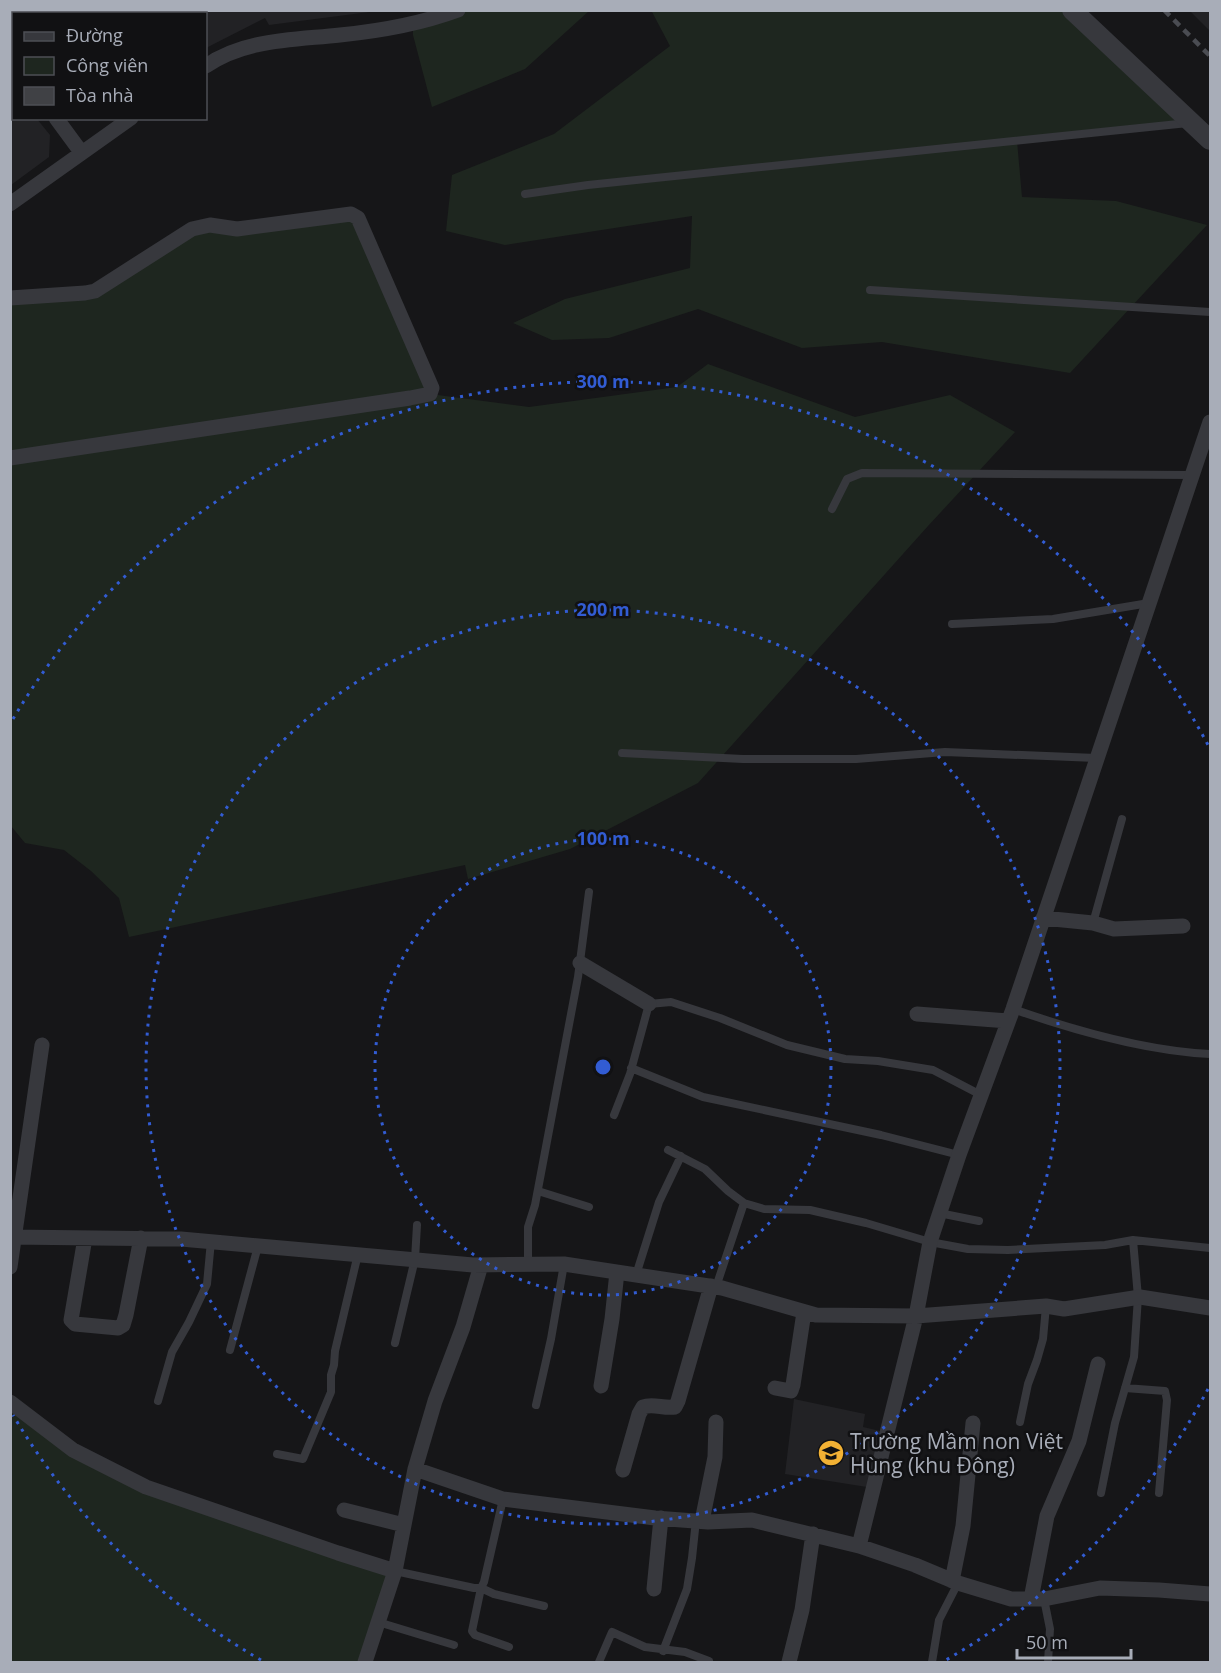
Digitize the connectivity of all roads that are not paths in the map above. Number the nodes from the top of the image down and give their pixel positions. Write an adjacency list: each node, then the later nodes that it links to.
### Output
1 (458, 10): 3 (street)
2 (1072, 10): 6 (street)
3 (207, 65)
4 (57, 120): 8 (street)
5 (128, 120): 8 (street)
6 (1192, 123): 7 (street); 9 (lane)
7 (1210, 140)
8 (81, 152): 10 (street)
9 (525, 194)
10 (10, 204)
11 (870, 290): 13 (lane)
12 (10, 298): 15 (street)
13 (1210, 312)
14 (1210, 422): 16 (street)
15 (10, 458)
16 (1193, 476): 17 (lane); 18 (street)
17 (832, 509)
18 (1149, 603): 19 (lane); 21 (street)
19 (952, 624)
20 (622, 753): 21 (lane)
21 (1096, 758): 24 (street)
22 (1122, 819): 25 (lane)
23 (589, 892): 27 (lane)
24 (1043, 918): 25 (street); 30 (street)
25 (1093, 922): 26 (street)
26 (1183, 926)
27 (580, 963): 28 (street); 39 (lane)
28 (649, 1004): 33 (lane); 34 (lane)
29 (917, 1014): 30 (street)
30 (1011, 1015): 32 (lane); 34 (street)
31 (42, 1045): 45 (street)
32 (1210, 1054)
33 (631, 1068): 35 (lane); 37 (lane)
34 (981, 1095): 37 (street)
35 (614, 1115)
36 (668, 1150): 38 (lane)
37 (959, 1155): 42 (street)
38 (681, 1156): 40 (lane); 60 (lane)
39 (538, 1191): 41 (lane); 56 (lane)
40 (744, 1203): 50 (lane); 61 (lane)
41 (589, 1207)
42 (939, 1213): 43 (lane); 50 (street)
43 (979, 1221)
44 (417, 1225): 54 (lane)
45 (13, 1238): 46 (street); 58 (street)
46 (85, 1238): 47 (street); 47 (street)
47 (141, 1238): 49 (street)
48 (1133, 1240): 50 (lane); 52 (lane); 62 (lane)
49 (211, 1241): 51 (street); 73 (lane)
50 (930, 1242): 66 (street)
51 (258, 1245): 53 (street); 68 (lane)
52 (1210, 1248)
53 (358, 1254): 54 (street); 79 (lane)
54 (415, 1259): 55 (street); 67 (lane)
55 (481, 1264): 56 (street); 80 (street)
56 (528, 1264): 57 (street)
57 (564, 1264): 59 (street); 75 (lane)
58 (10, 1267)
59 (616, 1272): 60 (street); 70 (street)
60 (636, 1275): 61 (street)
61 (713, 1287): 65 (street); 81 (street)
62 (1138, 1297): 63 (street); 64 (street); 72 (lane)
63 (1046, 1306): 66 (street); 77 (lane)
64 (1210, 1308)
65 (804, 1312): 66 (street); 71 (street)
66 (916, 1316): 90 (street)
67 (395, 1343)
68 (230, 1350)
69 (1098, 1364): 96 (street)
70 (601, 1386)
71 (775, 1388)
72 (1125, 1388): 82 (lane); 83 (lane)
73 (158, 1401)
74 (10, 1402): 91 (street)
75 (536, 1405)
76 (716, 1422): 87 (street)
77 (1020, 1422)
78 (973, 1423): 92 (street)
79 (277, 1454)
80 (415, 1469): 84 (street); 88 (street)
81 (623, 1470)
82 (1101, 1493)
83 (1159, 1493)
84 (503, 1499): 86 (street); 93 (lane)
85 (344, 1510): 88 (street)
86 (661, 1518): 87 (street); 94 (street)
87 (699, 1521): 89 (street); 101 (lane)
88 (404, 1525): 91 (street)
89 (813, 1534): 90 (street); 105 (street)
90 (859, 1546): 92 (street)
91 (395, 1571): 93 (lane); 98 (street)
92 (955, 1582): 96 (street); 106 (lane)
93 (481, 1588): 97 (lane); 100 (lane)
94 (654, 1589)
95 (1210, 1594): 96 (street)
96 (1038, 1599): 107 (lane)
97 (544, 1606)
98 (378, 1622): 99 (lane); 103 (street)
99 (454, 1645)
100 (509, 1647)
101 (663, 1651): 102 (lane); 104 (lane)
102 (709, 1661)
103 (365, 1662)
104 (599, 1662)
105 (789, 1662)
106 (932, 1662)
107 (1048, 1662)

